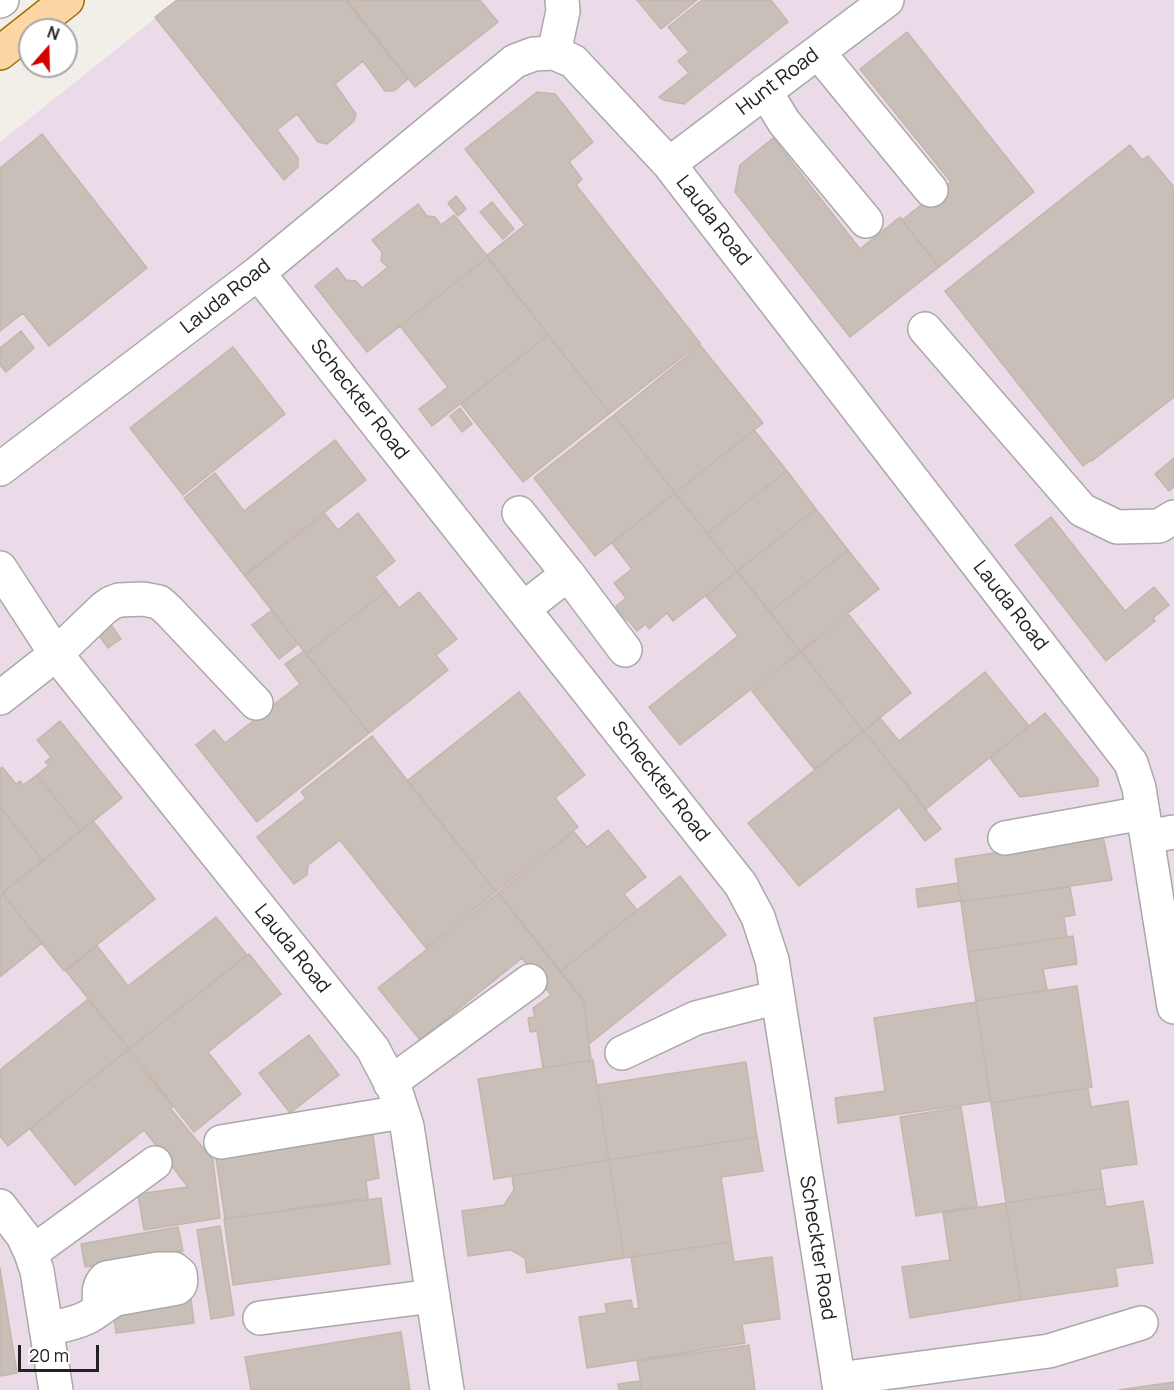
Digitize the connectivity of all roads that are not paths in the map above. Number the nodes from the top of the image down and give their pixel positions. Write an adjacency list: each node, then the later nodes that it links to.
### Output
1 (43, 0): 5 (street)
2 (68, 0): 7 (main road)
3 (561, 0): 8 (street)
4 (887, 0): 6 (street, Hunt Road)
5 (0, 34)
6 (818, 52): 9 (street, Hunt Road); 11 (street)
7 (0, 53)
8 (554, 53): 10 (street, Lauda Road); 13 (street, Lauda Road)
9 (765, 91): 10 (street, Hunt Road); 12 (street)
10 (669, 164): 25 (street, Lauda Road)
11 (931, 190)
12 (866, 222)
13 (258, 273): 15 (street, Lauda Road); 20 (street, Scheckter Road)
14 (925, 329): 17 (street)
15 (0, 469)
16 (519, 513): 19 (street)
17 (1174, 517)
18 (0, 568): 22 (street, Lauda Road)
19 (568, 574): 20 (street); 21 (street)
20 (523, 609): 28 (street, Scheckter Road)
21 (625, 650)
22 (56, 654): 23 (street); 24 (street); 31 (street, Lauda Road)
23 (0, 698)
24 (256, 703)
25 (1155, 828): 26 (street); 29 (street, Lauda Road)
26 (1005, 838)
27 (530, 981): 31 (street)
28 (778, 997): 30 (street); 42 (street, Scheckter Road)
29 (1174, 1007)
30 (622, 1053)
31 (390, 1083): 32 (street, Lauda Road)
32 (402, 1113): 33 (street); 37 (street, Lauda Road)
33 (221, 1142)
34 (155, 1163): 36 (street)
35 (0, 1206): 36 (street)
36 (31, 1253): 41 (street)
37 (433, 1296): 39 (street); 44 (street, Lauda Road)
38 (100, 1309): 41 (street)
39 (260, 1318)
40 (1141, 1323): 42 (street)
41 (46, 1329): 43 (street)
42 (839, 1385)
43 (56, 1390)
44 (447, 1390)

